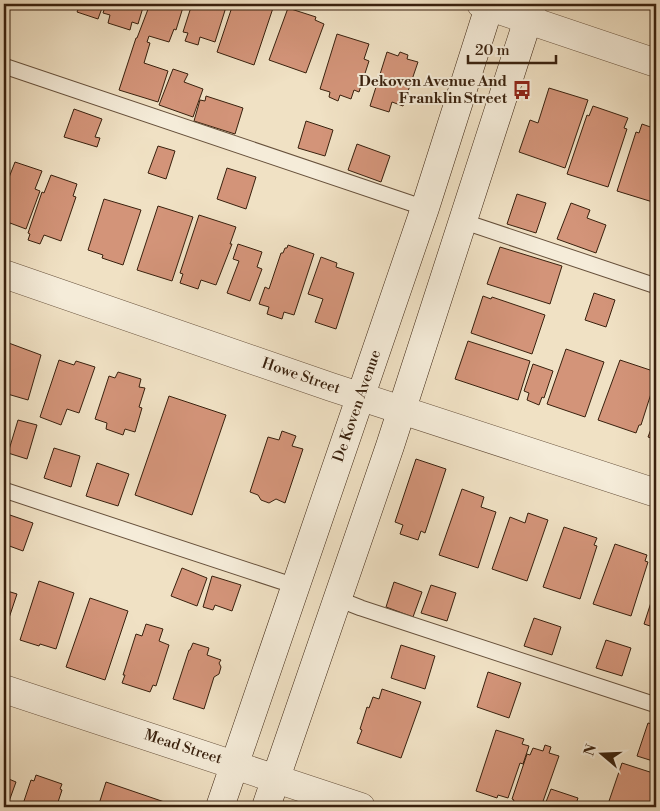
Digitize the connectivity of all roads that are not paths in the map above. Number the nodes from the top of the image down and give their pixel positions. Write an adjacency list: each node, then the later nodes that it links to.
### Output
1 (487, 5): 2 (street); 5 (street, De Koven Avenue)
2 (530, 11): 3 (street); 6 (street)
3 (656, 63)
4 (4, 66): 5 (lane)
5 (425, 208): 9 (street, De Koven Avenue)
6 (462, 221): 8 (lane); 10 (street)
7 (4, 274): 9 (street, Howe Street)
8 (656, 286)
9 (361, 396): 10 (street, Howe Street); 13 (street, De Koven Avenue)
10 (402, 410): 12 (street, Howe Street); 14 (street)
11 (4, 490): 13 (lane)
12 (656, 493)
13 (295, 586): 17 (street, De Koven Avenue)
14 (338, 599): 16 (lane); 18 (street)
15 (4, 689): 17 (street, Mead Street)
16 (656, 705)
17 (234, 764): 18 (street, Mead Street); 19 (street, De Koven Avenue)
18 (276, 778): 20 (street); 21 (street, Mead Street)
19 (220, 807)
20 (266, 807)
21 (361, 807)

